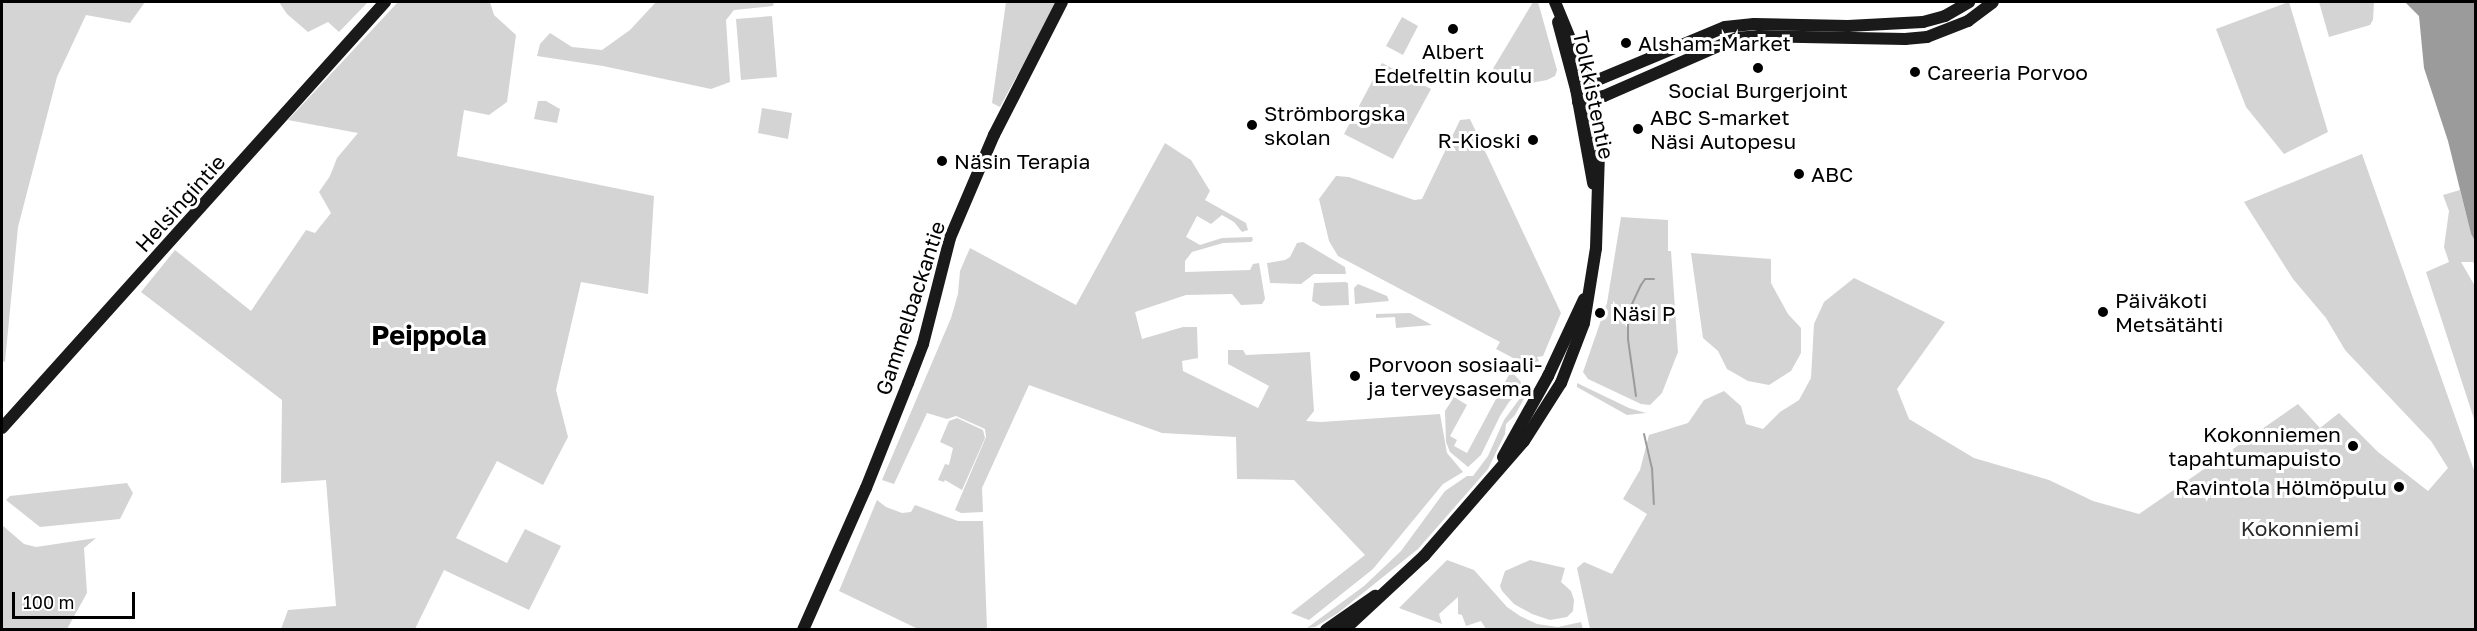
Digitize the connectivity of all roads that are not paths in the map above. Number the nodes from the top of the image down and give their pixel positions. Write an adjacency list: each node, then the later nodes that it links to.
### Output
1 (385, 2): 8 (street, Helsingintie)
2 (1062, 2): 10 (street, Gammelbackantie)
3 (1554, 2): 6 (street, Tolkkistentie)
4 (1969, 2): 6 (street)
5 (1993, 2): 7 (street)
6 (1582, 87): 7 (street, Tolkkistentie)
7 (1584, 101): 9 (street, Tolkkistentie)
8 (2, 428)
9 (1396, 582): 11 (street, Tolkkistentie); 12 (street, Tolkkistentie)
10 (803, 630)
11 (1326, 630)
12 (1344, 630)

